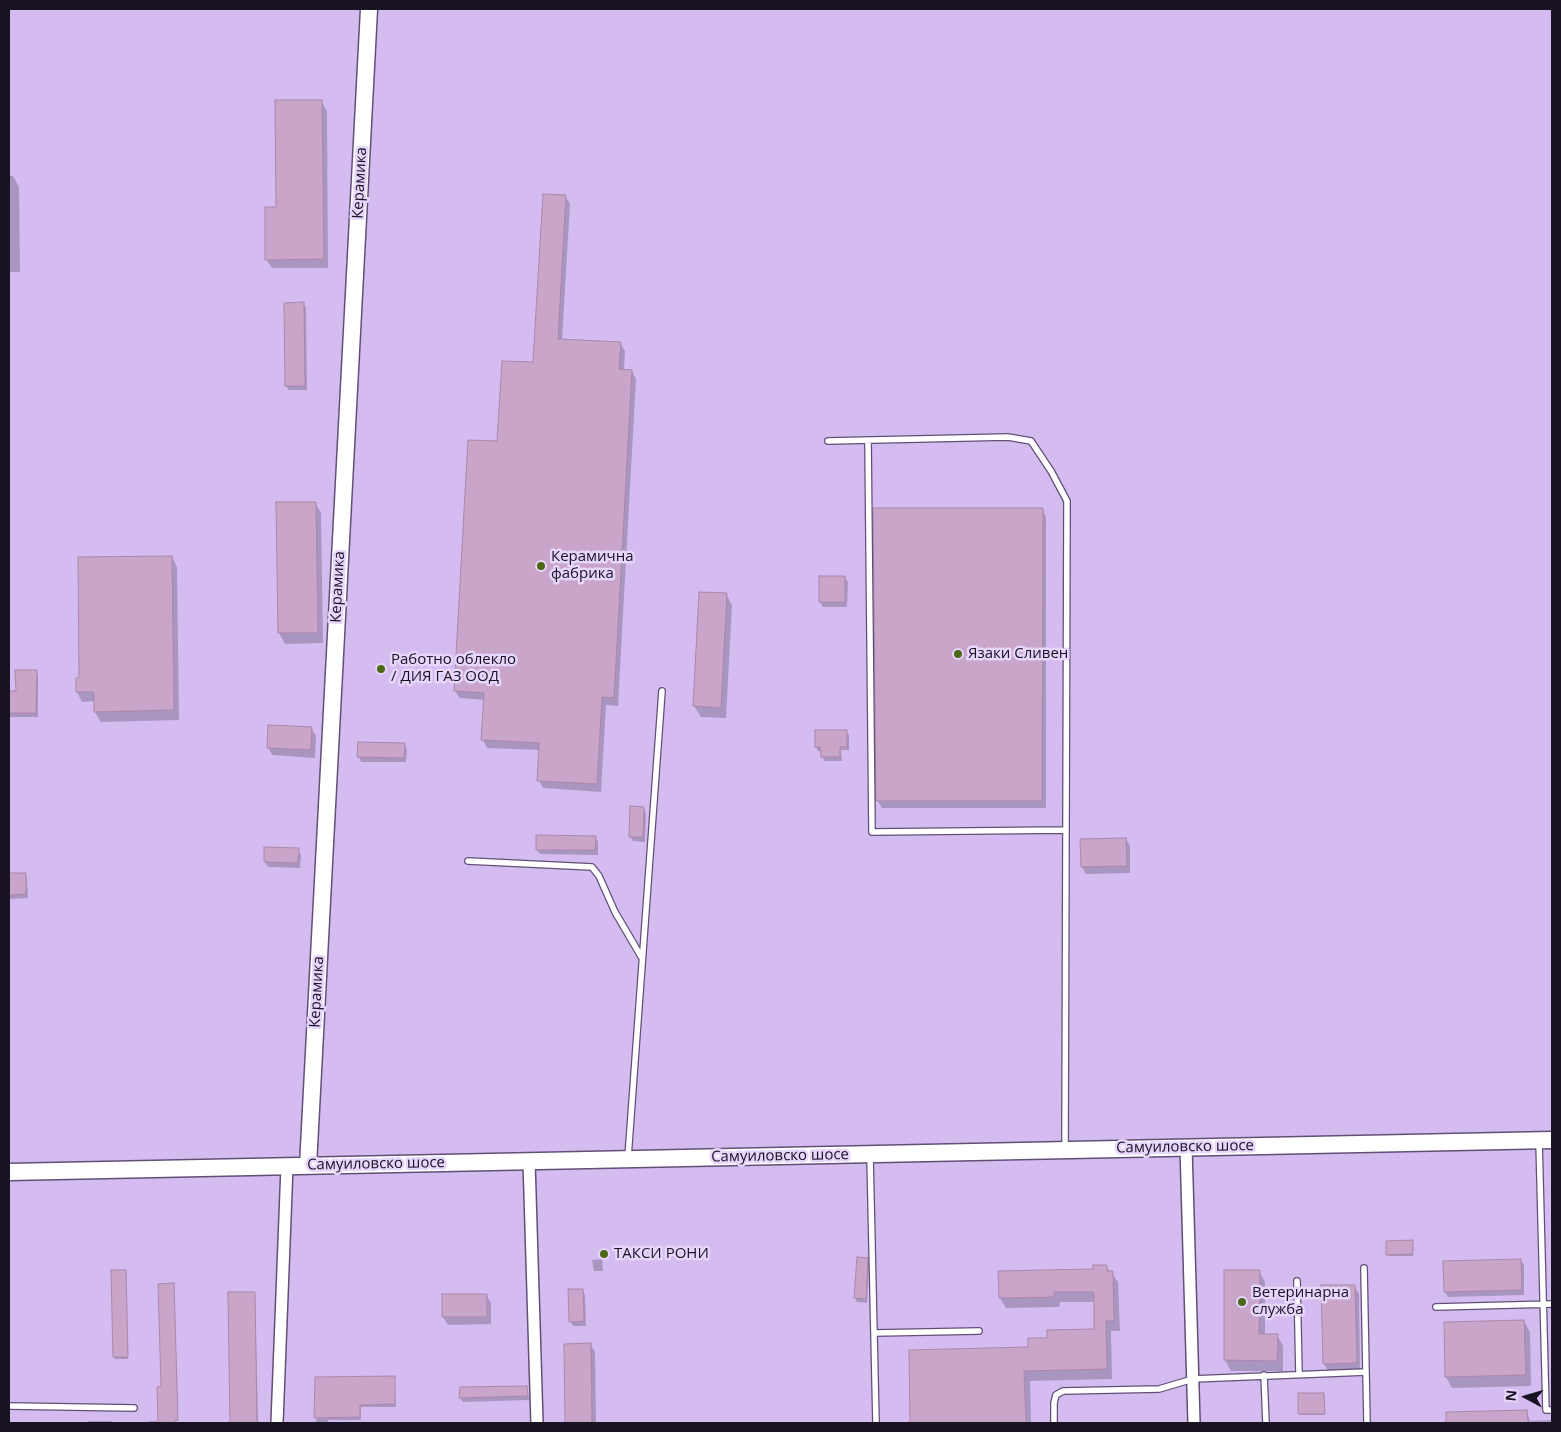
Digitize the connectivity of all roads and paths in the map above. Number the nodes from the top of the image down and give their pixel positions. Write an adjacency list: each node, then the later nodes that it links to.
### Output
1 (369, 9): 15 (street, Керамика)
2 (868, 440): 3 (lane); 5 (lane); 5 (lane)
3 (828, 441)
4 (662, 691): 7 (lane)
5 (1066, 830): 10 (lane)
6 (468, 861): 7 (lane)
7 (642, 958): 12 (lane)
8 (1546, 1140): 9 (street, Самуиловско шосе); 19 (lane)
9 (1186, 1147): 10 (street, Самуиловско шосе); 27 (street)
10 (1065, 1150): 11 (street, Самуиловско шосе)
11 (870, 1154): 12 (street, Самуиловско шосе); 23 (lane)
12 (628, 1159): 13 (street, Самуиловско шосе)
13 (530, 1161): 15 (street, Самуиловско шосе); 32 (street)
14 (287, 1166): 15 (street, Самуиловско шосе); 16 (street, Самуиловско шосе); 31 (street)
15 (308, 1166)
16 (9, 1172)
17 (1364, 1268): 24 (lane)
18 (1297, 1281): 25 (lane)
19 (1543, 1304): 20 (lane); 21 (lane); 30 (lane)
20 (1552, 1304)
21 (1436, 1307)
22 (979, 1331): 23 (lane)
23 (874, 1333): 33 (lane)
24 (1366, 1372): 25 (lane); 37 (lane)
25 (1299, 1374): 26 (lane)
26 (1264, 1375): 27 (lane); 36 (lane)
27 (1194, 1379): 34 (lane); 35 (street)
28 (9, 1406): 29 (lane)
29 (134, 1408)
30 (1552, 1410)
31 (277, 1423)
32 (537, 1423)
33 (876, 1423)
34 (1054, 1423)
35 (1194, 1423)
36 (1266, 1423)
37 (1367, 1423)

